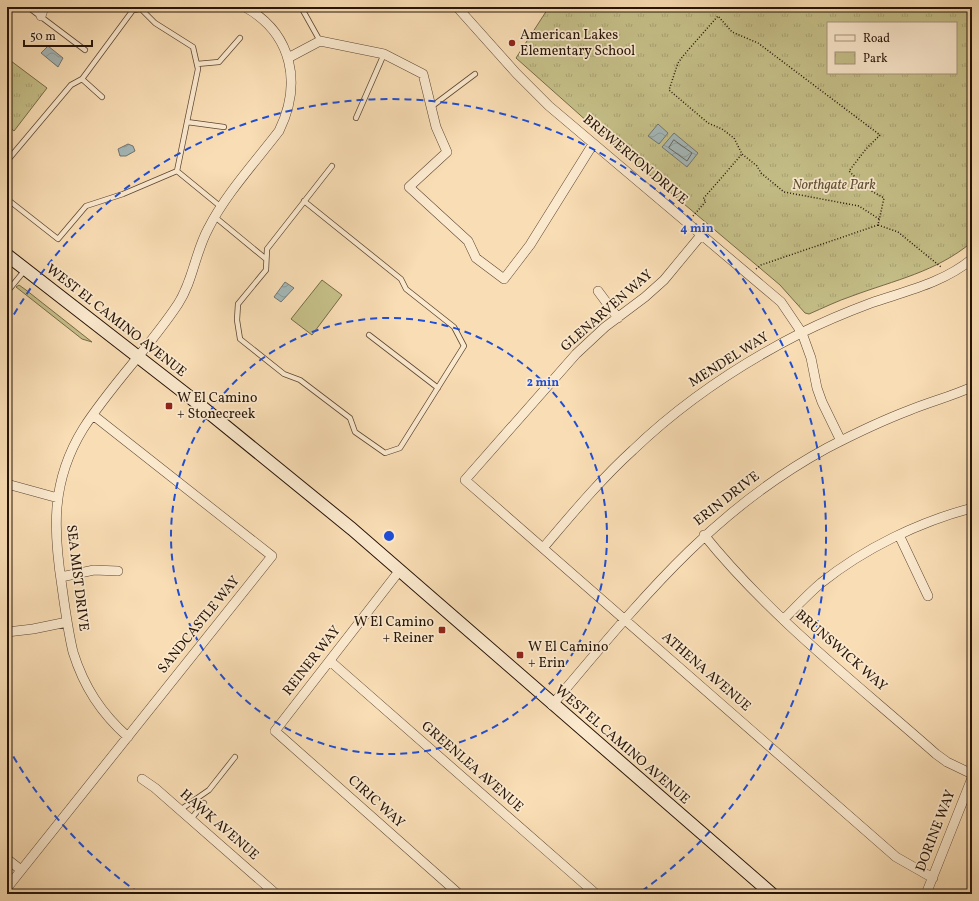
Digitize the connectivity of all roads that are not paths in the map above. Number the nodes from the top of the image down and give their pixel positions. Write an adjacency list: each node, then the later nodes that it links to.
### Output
1 (28, 7): 7 (lane)
2 (44, 7): 7 (street)
3 (245, 7): 12 (street, SEA MIST DRIVE)
4 (301, 7): 9 (lane)
5 (457, 7): 21 (street, BREWERTON DRIVE)
6 (142, 8): 13 (lane); 15 (lane)
7 (41, 16): 10 (lane)
8 (240, 38): 13 (lane)
9 (320, 41): 11 (street); 12 (street)
10 (85, 50)
11 (384, 54): 17 (street); 18 (lane)
12 (288, 58): 27 (street, SEA MIST DRIVE)
13 (197, 64): 19 (lane)
14 (475, 74): 17 (lane)
15 (82, 79): 16 (lane); 22 (lane)
16 (102, 97)
17 (431, 107): 21 (street)
18 (356, 118)
19 (187, 122): 20 (lane); 24 (lane)
20 (224, 128)
21 (593, 144): 29 (street, BREWERTON DRIVE)
22 (7, 161)
23 (332, 166): 26 (lane)
24 (177, 171): 25 (lane); 27 (lane)
25 (7, 199)
26 (304, 201): 31 (lane); 41 (lane)
27 (221, 207): 28 (street, SEA MIST DRIVE)
28 (215, 217): 31 (lane); 39 (street, SEA MIST DRIVE)
29 (702, 234): 36 (street, GLENARVEN WAY); 37 (street, BREWERTON DRIVE)
30 (7, 255): 33 (main road, WEST EL CAMINO AVENUE)
31 (266, 258): 41 (lane)
32 (972, 258): 37 (street, MENDEL WAY)
33 (26, 269): 35 (lane); 39 (main road, WEST EL CAMINO AVENUE)
34 (598, 291): 36 (street)
35 (7, 292)
36 (618, 318): 44 (street, GLENARVEN WAY)
37 (802, 333): 43 (street, BREWERTON DRIVE); 50 (street, MENDEL WAY)
38 (369, 335): 41 (lane)
39 (138, 356): 42 (street, SEA MIST DRIVE); 51 (main road, WEST EL CAMINO AVENUE)
40 (972, 387): 43 (street, ERIN DRIVE)
41 (438, 388)
42 (93, 415): 46 (street, SEA MIST DRIVE); 62 (street, SANDCASTLE WAY)
43 (841, 440): 48 (street, ERIN DRIVE)
44 (465, 480): 50 (street, ATHENA AVENUE)
45 (7, 484): 46 (street)
46 (58, 498): 53 (street, SEA MIST DRIVE)
47 (972, 508): 49 (street)
48 (704, 535): 55 (street, ERIN DRIVE); 56 (street, BRUNSWICK WAY)
49 (899, 535): 54 (street); 56 (street)
50 (543, 548): 55 (street, ATHENA AVENUE)
51 (400, 570): 59 (street, REINER WAY); 60 (main road, WEST EL CAMINO AVENUE)
52 (118, 571): 53 (street)
53 (61, 577): 57 (street, SEA MIST DRIVE)
54 (928, 596)
55 (625, 619): 60 (street, ERIN DRIVE); 72 (street, ATHENA AVENUE)
56 (784, 620): 64 (street, BRUNSWICK WAY)
57 (67, 622): 58 (street); 62 (street, SEA MIST DRIVE)
58 (7, 632)
59 (330, 661): 61 (street, REINER WAY); 76 (street, GREENLEA AVENUE)
60 (552, 705): 77 (main road, WEST EL CAMINO AVENUE)
61 (275, 731): 75 (street, CIRIC WAY)
62 (128, 737): 71 (street, SANDCASTLE WAY)
63 (235, 757): 68 (lane)
64 (972, 774)
65 (972, 778): 72 (street, DORINE WAY)
66 (142, 779): 68 (street, HAWK AVENUE)
67 (204, 803): 69 (lane)
68 (180, 810): 69 (street, HAWK AVENUE)
69 (191, 819): 74 (street, HAWK AVENUE)
70 (7, 859): 71 (street)
71 (21, 870): 73 (street, SANDCASTLE WAY)
72 (933, 878): 78 (street, DORINE WAY)
73 (7, 888)
74 (276, 894)
75 (459, 894)
76 (596, 894)
77 (772, 894)
78 (926, 894)

